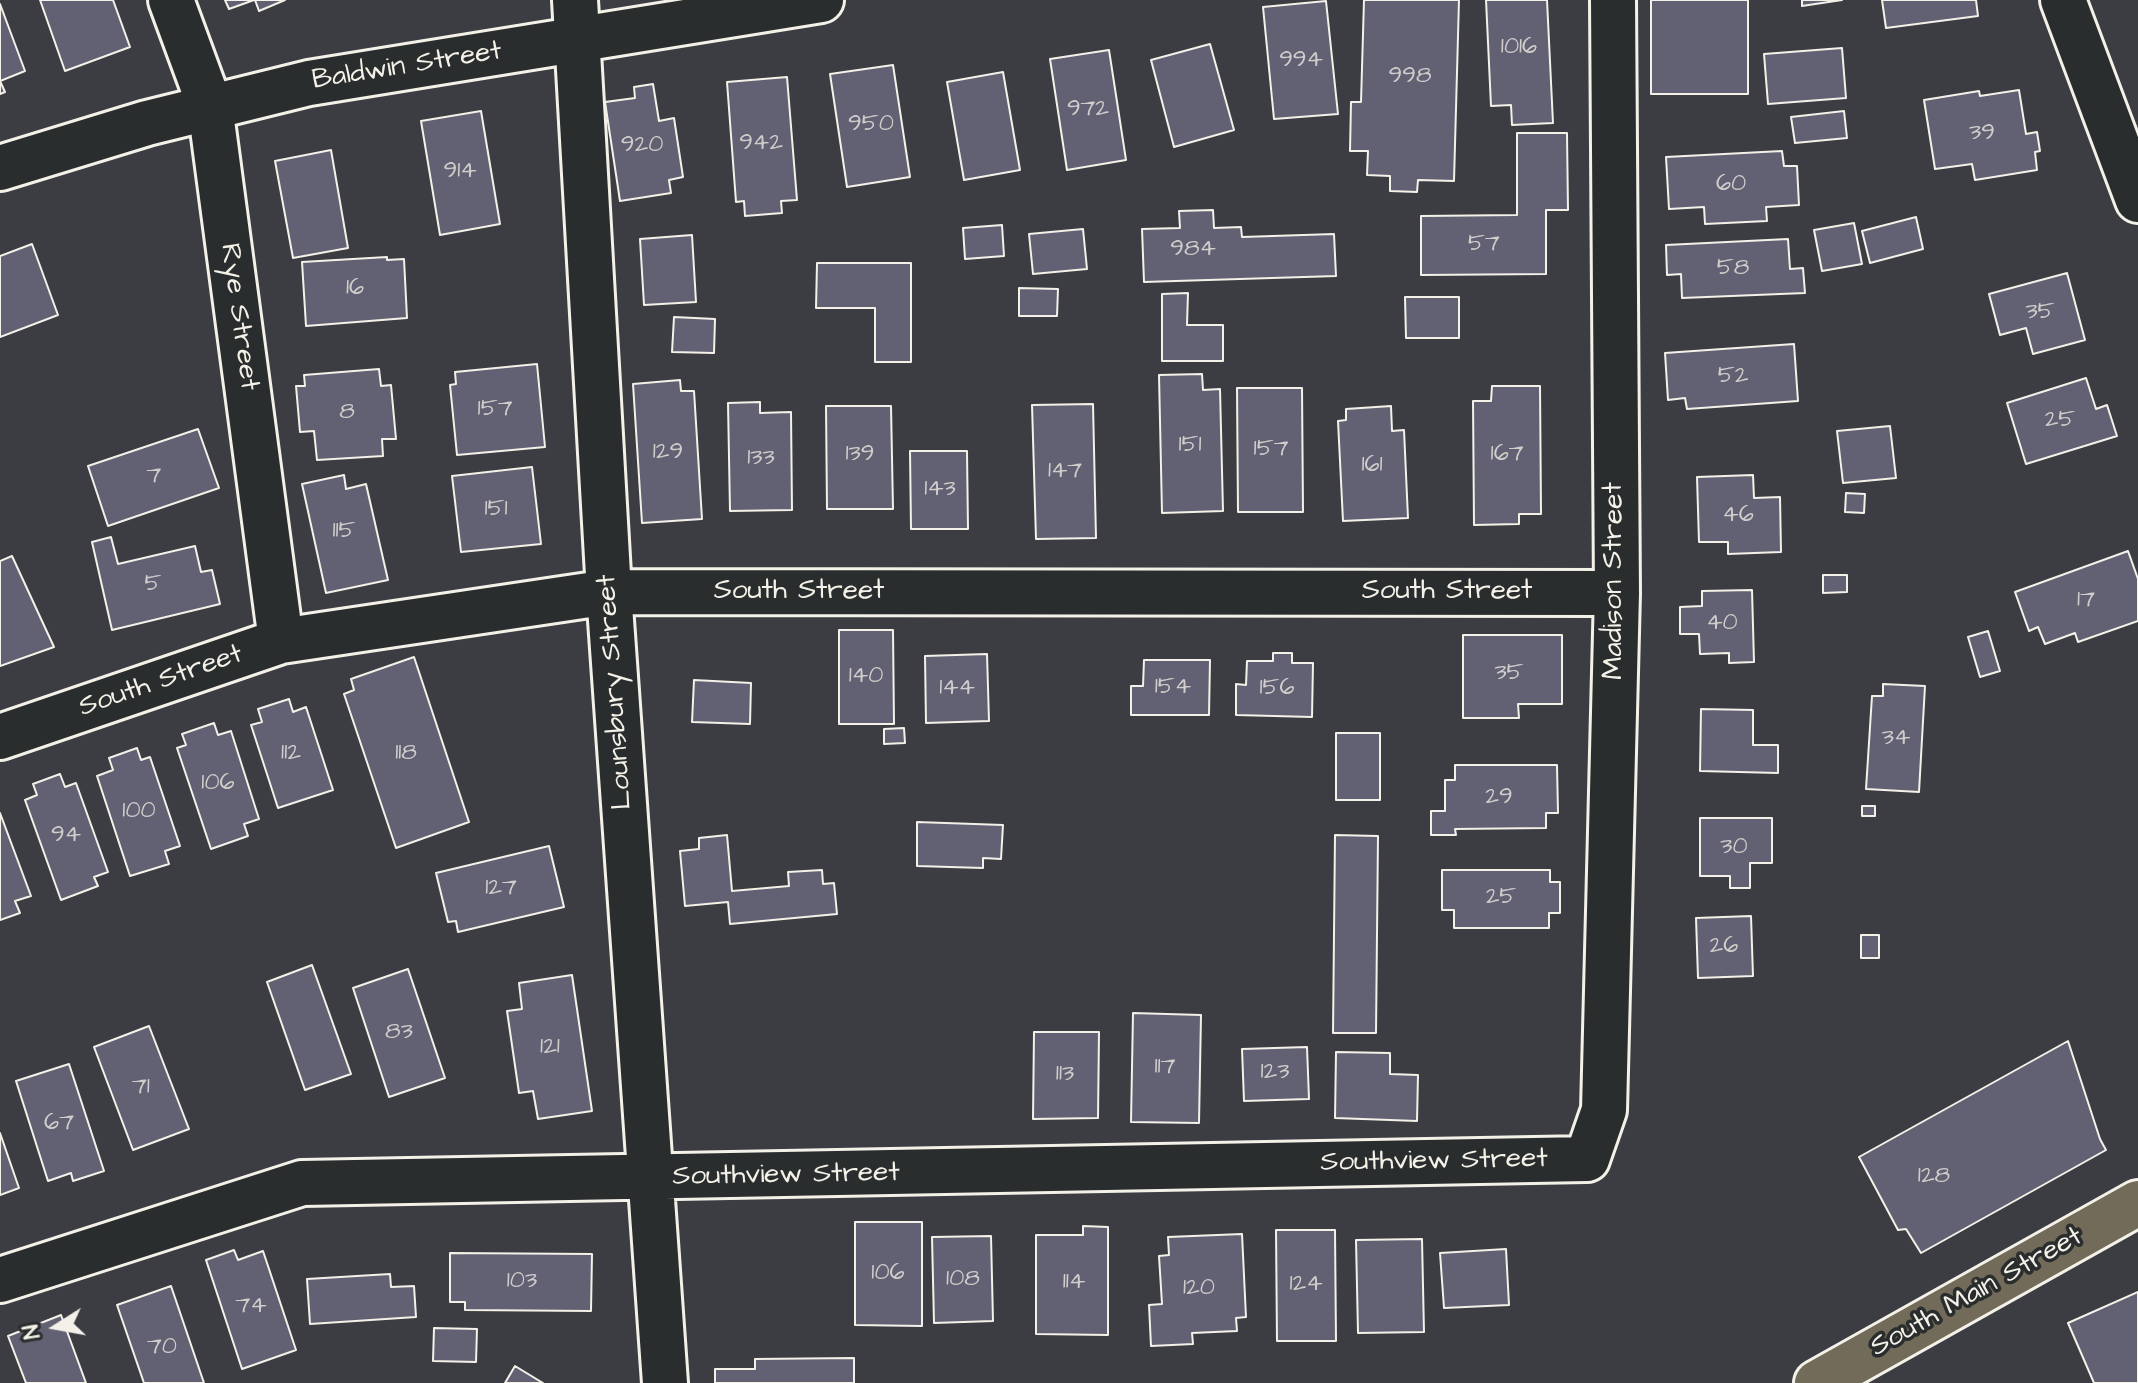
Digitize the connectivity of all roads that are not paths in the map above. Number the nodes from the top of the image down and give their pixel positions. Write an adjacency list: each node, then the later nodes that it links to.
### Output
1 (171, 0): 6 (street, Rye Street)
2 (821, 0): 5 (street, Baldwin Street)
3 (1613, 0): 10 (street, Madison Street)
4 (2063, 0): 8 (street)
5 (575, 20): 6 (street, Baldwin Street); 9 (street, Lounsbury Street)
6 (210, 106): 7 (street, Baldwin Street); 11 (street, Rye Street)
7 (0, 168)
8 (2138, 200)
9 (609, 592): 10 (street, South Street); 11 (street, South Street); 14 (street, Lounsbury Street)
10 (1617, 593): 13 (street, Madison Street)
11 (281, 641): 12 (street, South Street)
12 (0, 737)
13 (1587, 1159): 14 (street, Southview Street)
14 (651, 1178): 16 (street, Southview Street); 17 (street, Lounsbury Street)
15 (2138, 1203): 18 (main road, South Main Street)
16 (0, 1280)
17 (665, 1383)
18 (1817, 1383)

